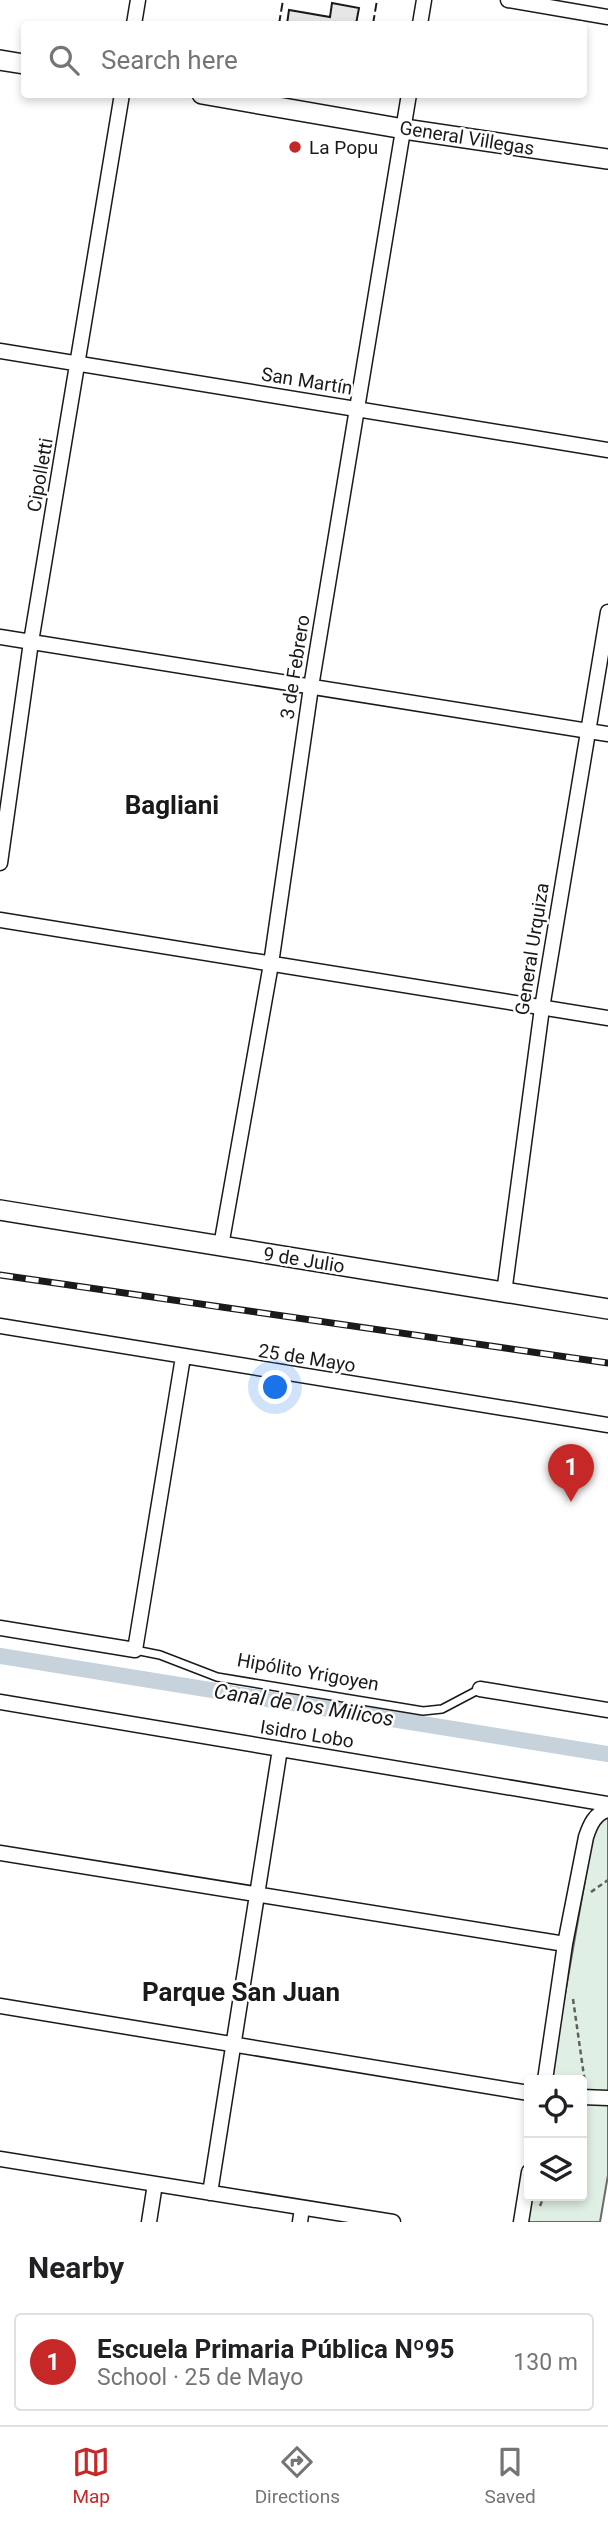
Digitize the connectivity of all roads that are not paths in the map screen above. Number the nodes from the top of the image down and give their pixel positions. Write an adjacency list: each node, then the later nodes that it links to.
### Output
1 (138, 0): 5 (street)
2 (424, 0): 6 (street)
3 (508, 0): 4 (street)
4 (608, 17)
5 (134, 21)
6 (420, 21)
7 (0, 60): 8 (street)
8 (21, 64)
9 (121, 98): 15 (street, Cipolletti)
10 (225, 98): 12 (street, General Villegas)
11 (408, 98): 12 (street, 3 de Febrero)
12 (404, 129): 13 (street, General Villegas); 16 (street, 3 de Febrero)
13 (608, 159)
14 (0, 351): 15 (street, San Martín)
15 (78, 363): 16 (street, San Martín); 20 (street, Cipolletti)
16 (355, 409): 17 (street, San Martín); 21 (street, 3 de Febrero)
17 (608, 450)
18 (608, 612): 22 (street, General Urquiza)
19 (0, 636): 20 (street)
20 (31, 642): 21 (street); 24 (street, Cipolletti)
21 (311, 687): 22 (street); 26 (street, 3 de Febrero)
22 (588, 731): 23 (street); 27 (street, General Urquiza)
23 (608, 734)
24 (0, 863)
25 (0, 920): 26 (street)
26 (271, 964): 27 (street); 30 (street, 3 de Febrero)
27 (542, 1008): 28 (street); 31 (street, General Urquiza)
28 (608, 1018)
29 (0, 1210): 30 (street, 9 de Julio)
30 (221, 1246): 31 (street, 9 de Julio)
31 (504, 1293): 32 (street, 9 de Julio)
32 (608, 1309)
33 (0, 1326): 34 (street, 25 de Mayo)
34 (183, 1357): 35 (street, 25 de Mayo); 37 (street)
35 (608, 1425)
36 (0, 1628): 37 (street, Hipólito Yrigoyen)
37 (135, 1650): 38 (lane, Hipólito Yrigoyen)
38 (480, 1689): 40 (street, Hipólito Yrigoyen)
39 (0, 1702): 41 (street, Isidro Lobo)
40 (608, 1710)
41 (280, 1749): 42 (street, Isidro Lobo); 45 (street)
42 (608, 1804)
43 (608, 1810): 46 (street)
44 (0, 1853): 45 (street)
45 (257, 1894): 46 (street); 48 (street)
46 (565, 1944): 49 (street)
47 (0, 2006): 48 (street)
48 (233, 2045): 50 (street); 55 (street)
49 (546, 2075)
50 (524, 2092)
51 (587, 2097): 52 (street)
52 (608, 2098)
53 (0, 2161): 54 (street)
54 (155, 2184): 55 (street); 58 (street)
55 (210, 2193): 57 (street)
56 (524, 2201): 60 (street)
57 (301, 2215): 59 (street)
58 (149, 2222)
59 (393, 2222)
60 (521, 2222)

